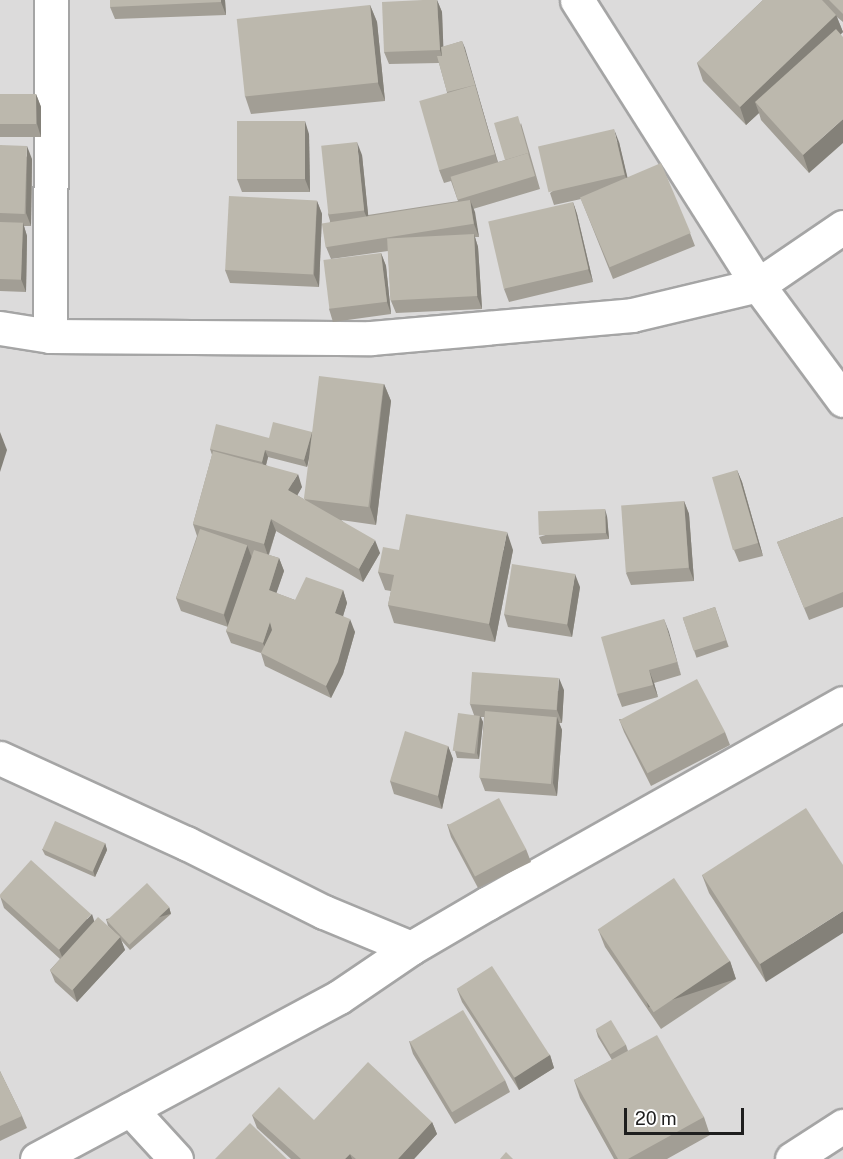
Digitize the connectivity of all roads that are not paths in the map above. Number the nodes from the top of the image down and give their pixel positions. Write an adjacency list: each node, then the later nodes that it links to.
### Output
1 (51, 0): 6 (street)
2 (577, 0): 4 (street)
3 (843, 227): 4 (street)
4 (758, 285): 6 (street); 7 (street)
5 (0, 328): 6 (street)
6 (50, 336)
7 (843, 400)
8 (843, 704): 10 (street)
9 (0, 758): 10 (street)
10 (411, 948): 11 (street)
11 (130, 1109): 13 (street); 14 (street)
12 (843, 1126): 15 (street)
13 (37, 1159)
14 (176, 1159)
15 (792, 1159)

